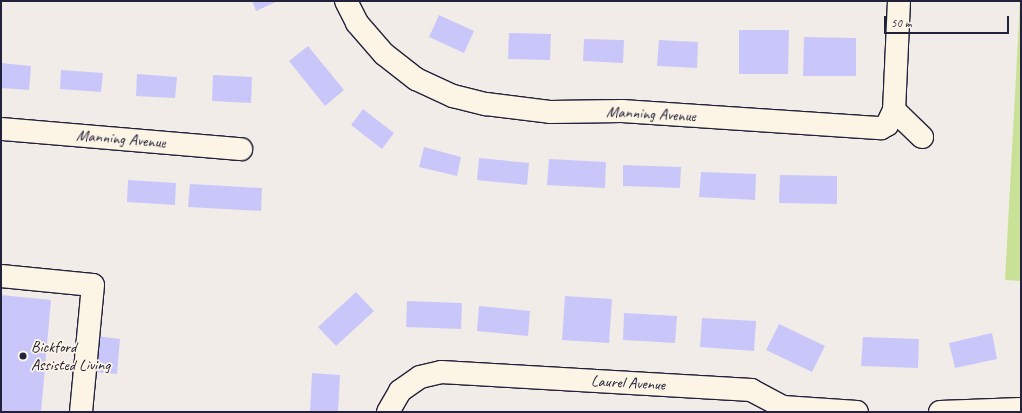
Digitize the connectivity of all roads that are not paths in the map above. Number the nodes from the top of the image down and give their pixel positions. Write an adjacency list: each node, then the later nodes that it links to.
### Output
1 (346, 1): 3 (street, Manning Avenue)
2 (899, 1): 3 (street)
3 (894, 110): 5 (street)
4 (1, 129): 6 (street, Manning Avenue)
5 (922, 137)
6 (241, 149)
7 (1, 276): 10 (street)
8 (783, 409): 11 (street, Laurel Avenue); 12 (street, Laurel Avenue)
9 (1021, 409): 13 (street)
10 (81, 412)
11 (388, 412)
12 (857, 412)
13 (940, 412)

